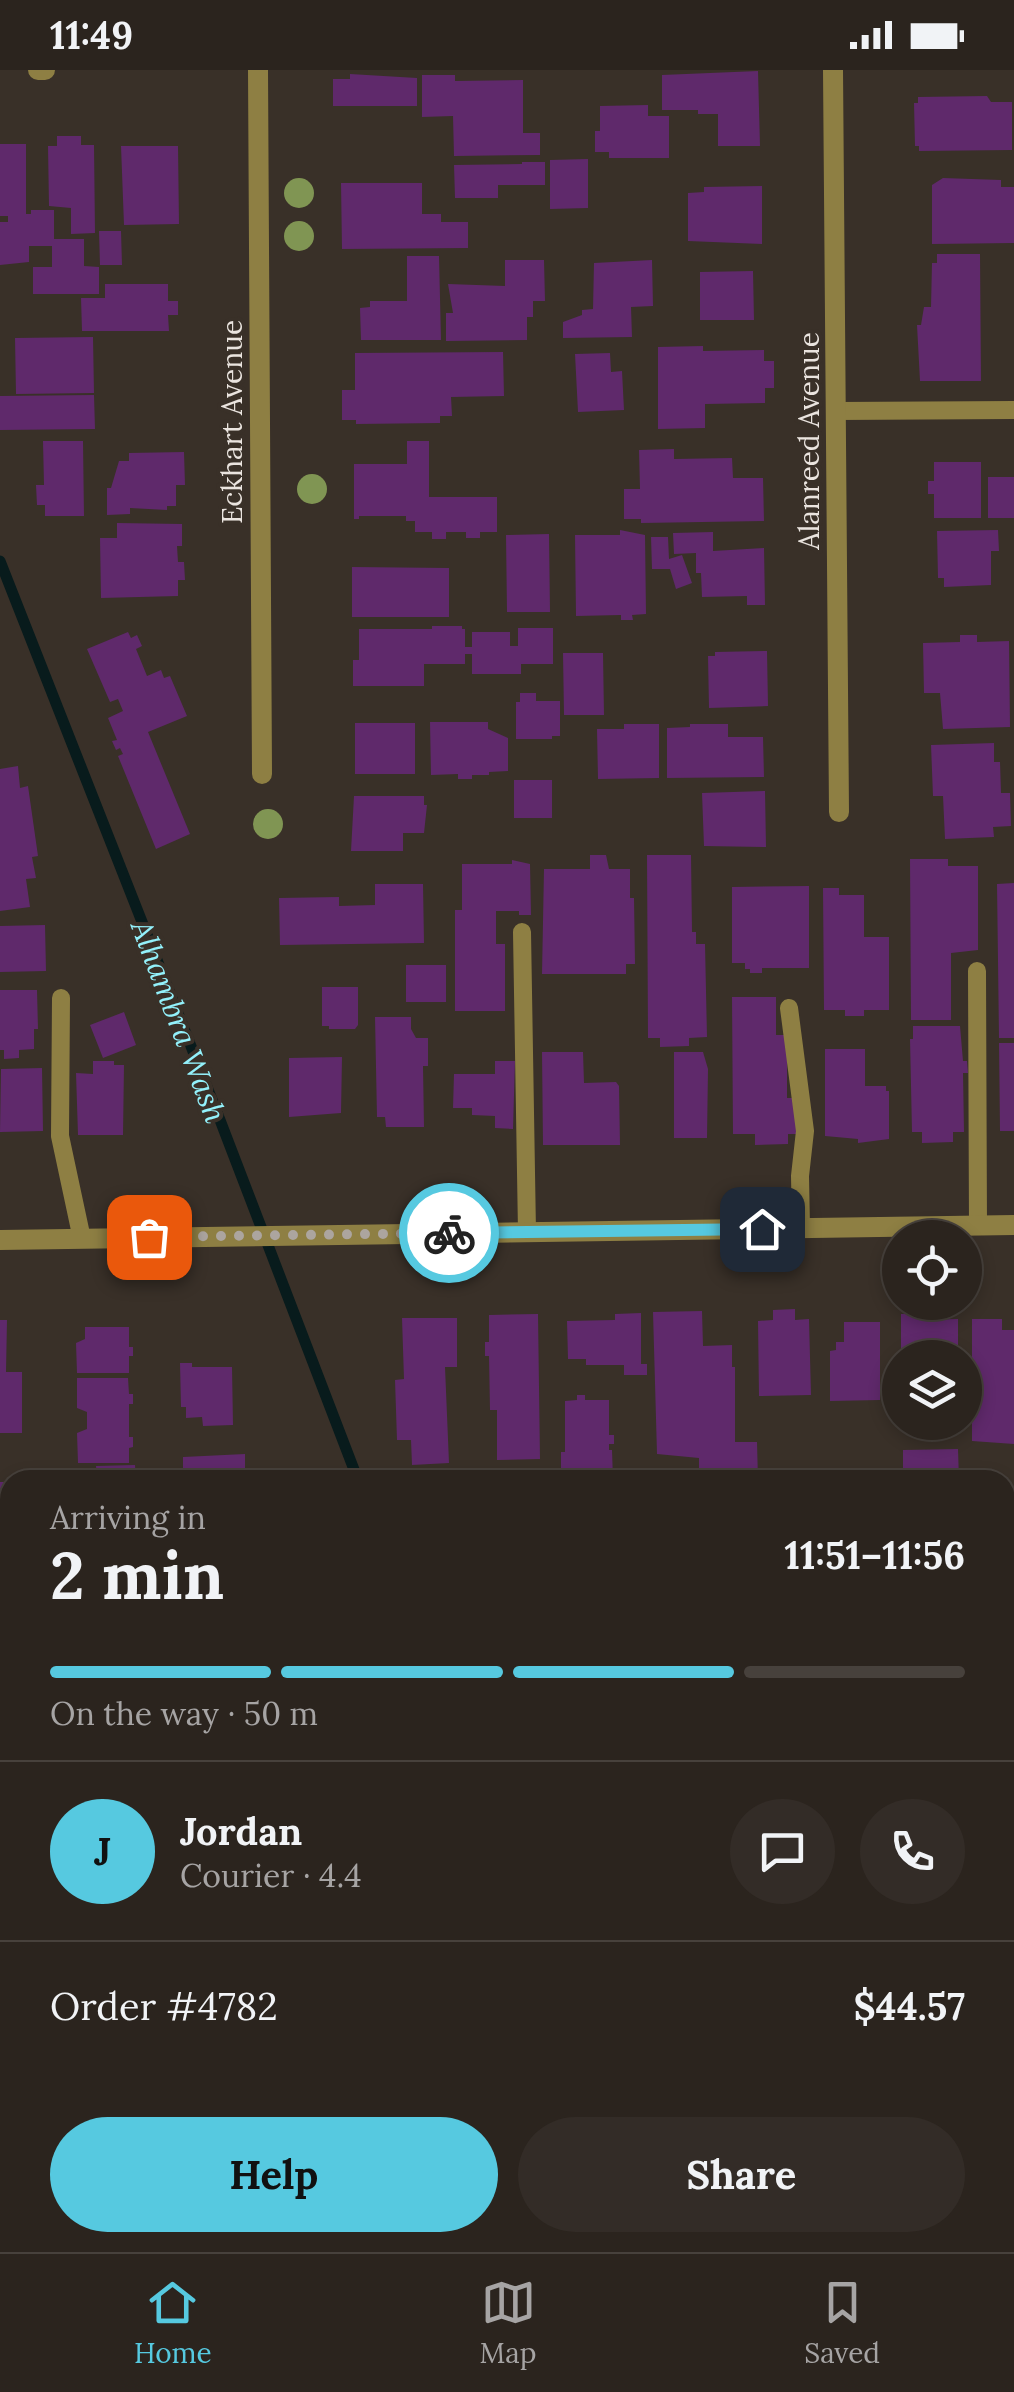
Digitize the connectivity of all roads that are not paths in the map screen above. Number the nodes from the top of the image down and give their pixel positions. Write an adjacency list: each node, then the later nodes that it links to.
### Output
1 (258, 70): 5 (street, Eckhart Avenue)
2 (833, 70): 3 (street, Alanreed Avenue)
3 (836, 410): 4 (lane); 6 (street, Alanreed Avenue)
4 (1014, 410)
5 (262, 774)
6 (839, 812)
7 (522, 932): 16 (lane)
8 (977, 971): 11 (lane)
9 (61, 998): 17 (lane)
10 (789, 1008): 15 (lane)
11 (978, 1220)
12 (1014, 1225): 13 (street)
13 (982, 1226)
14 (882, 1227): 15 (street)
15 (802, 1228): 16 (street)
16 (527, 1232): 17 (street)
17 (82, 1239): 18 (street)
18 (0, 1240)

